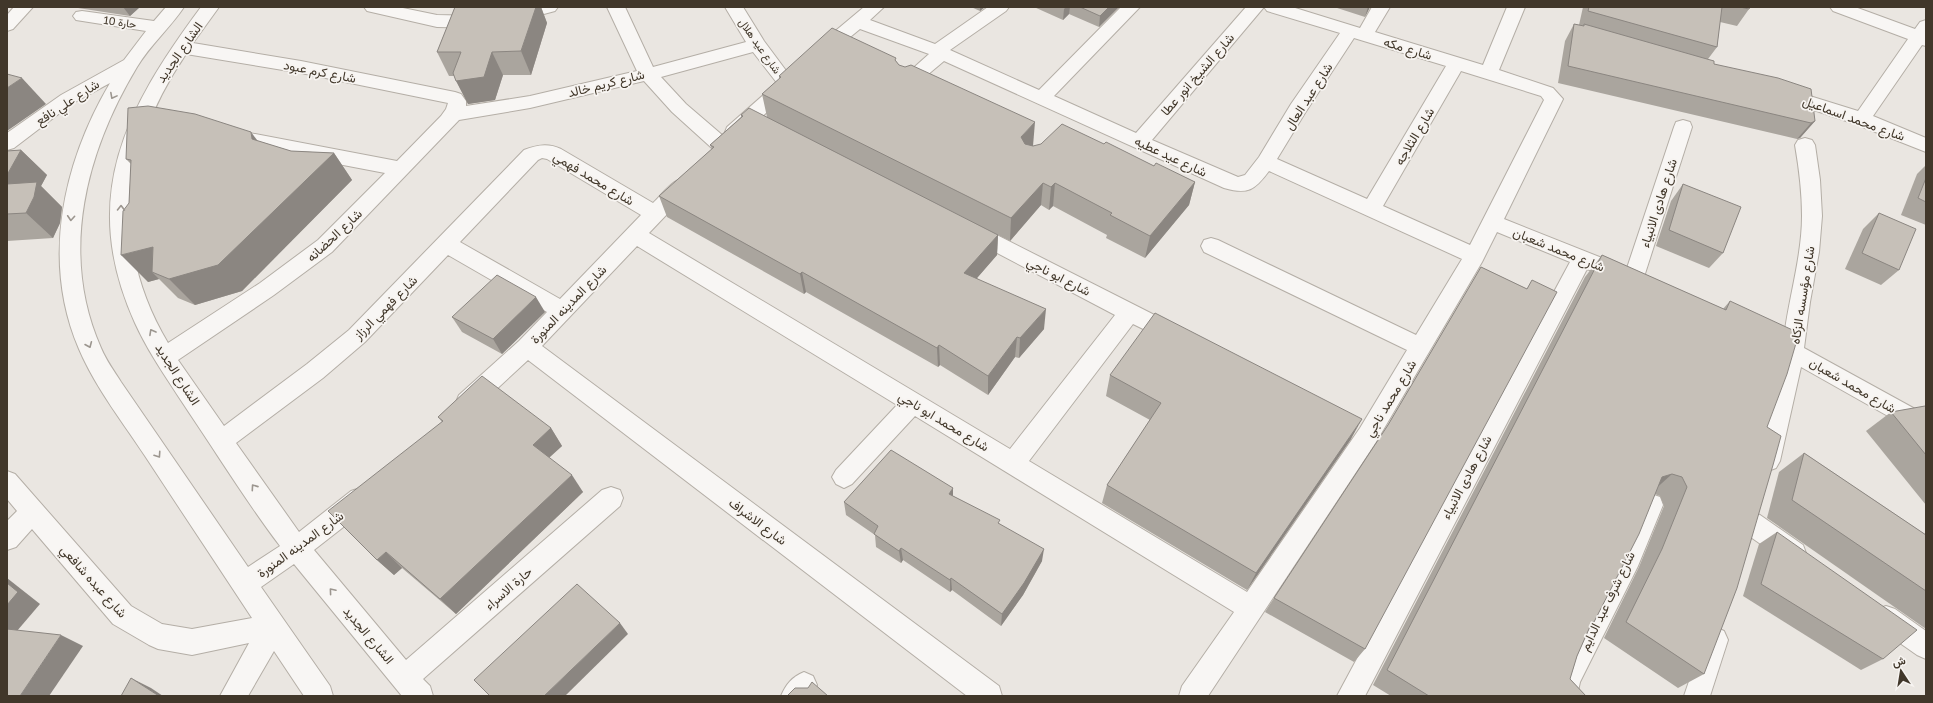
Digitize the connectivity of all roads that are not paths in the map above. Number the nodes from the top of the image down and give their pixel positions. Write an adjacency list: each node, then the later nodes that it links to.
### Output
1 (24, 7): 18 (street)
2 (175, 7): 19 (street)
3 (210, 7): 23 (street, الشارع الجديد)
4 (373, 7): 16 (street)
5 (549, 7): 16 (street)
6 (616, 7): 28 (street)
7 (734, 7): 22 (street, شارع عيد هلال)
8 (1000, 7): 24 (street)
9 (1131, 7): 33 (street)
10 (1255, 7): 42 (street, شارع الشيخ انور عطا)
11 (1273, 7): 20 (street, شارع مكه)
12 (1381, 7): 20 (street, شارع عبد العال)
13 (1516, 7): 27 (street)
14 (1839, 7): 21 (street)
15 (867, 12): 24 (street, شارع عيد عطيه); 30 (street, شارع المدينه المنورة)
16 (441, 14)
17 (82, 16): 19 (street, حارة 10)
18 (7, 25)
19 (159, 27): 26 (street)
20 (1358, 33): 25 (street, شارع مكه); 48 (street, شارع عبد العال)
21 (1924, 35): 37 (street)
22 (757, 45): 28 (street, شارع كريم خالد); 30 (street, شارع عيد هلال)
23 (181, 47): 34 (street, شارع كرم عبود); 68 (street, الشارع الجديد, one-way to 23)
24 (939, 52): 29 (street); 33 (street, شارع عيد عطيه)
25 (1457, 63): 27 (street, شارع مكه); 50 (street, شارع الثلاجه)
26 (130, 64): 43 (street, شارع علي نافع); 85 (street, one-way to 85)
27 (1489, 72): 31 (street, شارع مكه)
28 (647, 74): 34 (street, شارع كريم خالد); 47 (street)
29 (907, 83)
30 (787, 84): 36 (street, شارع المدينه المنورة)
31 (1542, 90): 53 (street, شارع محمد ناجي)
32 (1769, 90): 37 (street, شارع محمد اسماعيل)
33 (1042, 98): 35 (street, شارع عيد عطيه)
34 (455, 107): 49 (street, شارع الحضانه)
35 (1080, 115): 40 (street); 42 (street, شارع عيد عطيه)
36 (750, 118): 39 (street); 47 (street, شارع المدينه المنورة)
37 (1862, 119): 44 (street, شارع محمد اسماعيل)
38 (1683, 127): 59 (street, شارع هادى الانبياء)
39 (771, 129)
40 (1064, 130)
41 (224, 135): 49 (street)
42 (1140, 141): 48 (street, شارع عيد عطيه)
43 (7, 143)
44 (1926, 144)
45 (1805, 145): 67 (street, شارع مؤسسه الزكاه)
46 (531, 155): 51 (street, شارع محمد فهمي); 55 (street, شارع فهمي الرزاز)
47 (710, 156): 51 (street, شارع المدينه المنورة)
48 (1266, 162): 50 (street)
49 (400, 170): 68 (street, شارع الحضانه)
50 (1371, 208): 57 (street)
51 (655, 214): 54 (street, شارع المدينه المنورة)
52 (954, 222): 62 (street, شارع ابو ناجي)
53 (1492, 222): 57 (street, شارع محمد ناجي); 58 (street, شارع محمد شعبان)
54 (636, 235): 61 (street, شارع المدينه المنورة); 69 (street, شارع محمد ابو ناجي)
55 (446, 244): 61 (street); 72 (street, شارع فهمي الرزاز)
56 (1211, 246): 66 (street)
57 (1475, 256): 66 (street, شارع محمد ناجي)
58 (1582, 259): 59 (street, شارع محمد شعبان); 96 (street, شارع هادى الانبياء)
59 (1621, 275): 60 (street, شارع محمد شعبان)
60 (1654, 289)
61 (562, 311): 65 (street, شارع المدينه المنورة)
62 (1130, 312): 64 (street, شارع ابو ناجي); 73 (street)
63 (1760, 335): 67 (street, شارع محمد شعبان)
64 (1193, 344)
65 (527, 346): 70 (street, شارع المدينه المنورة); 94 (street, شارع الاشراف)
66 (1421, 347): 87 (street, شارع محمد ناجي)
67 (1793, 351): 71 (street, شارع محمد شعبان); 75 (street, شارع مؤسسه الزكاه)
68 (165, 357): 72 (street, الشارع الجديد)
69 (913, 403): 73 (street, شارع محمد ابو ناجي); 74 (street)
70 (452, 415)
71 (1926, 426)
72 (221, 441): 83 (street, الشارع الجديد, one-way to 72)
73 (1013, 463): 87 (street, شارع محمد ابو ناجي)
74 (844, 477)
75 (1763, 479)
76 (7, 482): 80 (street, شارع عبده شافعي)
77 (373, 488): 83 (street, شارع المدينه المنورة)
78 (611, 498): 91 (street, حارة الاسراء)
79 (1651, 505): 97 (street, شارع شرف عبد الدايم)
80 (32, 511): 82 (street); 89 (street, شارع عبده شافعي)
81 (1750, 523): 84 (street)
82 (7, 539)
83 (297, 548): 85 (street, شارع المدينه المنورة); 91 (street, الشارع الجديد, one-way to 83)
84 (1816, 568)
85 (245, 583): 89 (street)
86 (1868, 605): 90 (street)
87 (1251, 608): 95 (street, شارع محمد ناجي)
88 (1720, 621): 98 (street)
89 (274, 626): 92 (street); 93 (street)
90 (1926, 646)
91 (413, 687)
92 (233, 696)
93 (320, 696)
94 (989, 696)
95 (1192, 696)
96 (1350, 696)
97 (1567, 696)
98 (1697, 696)

